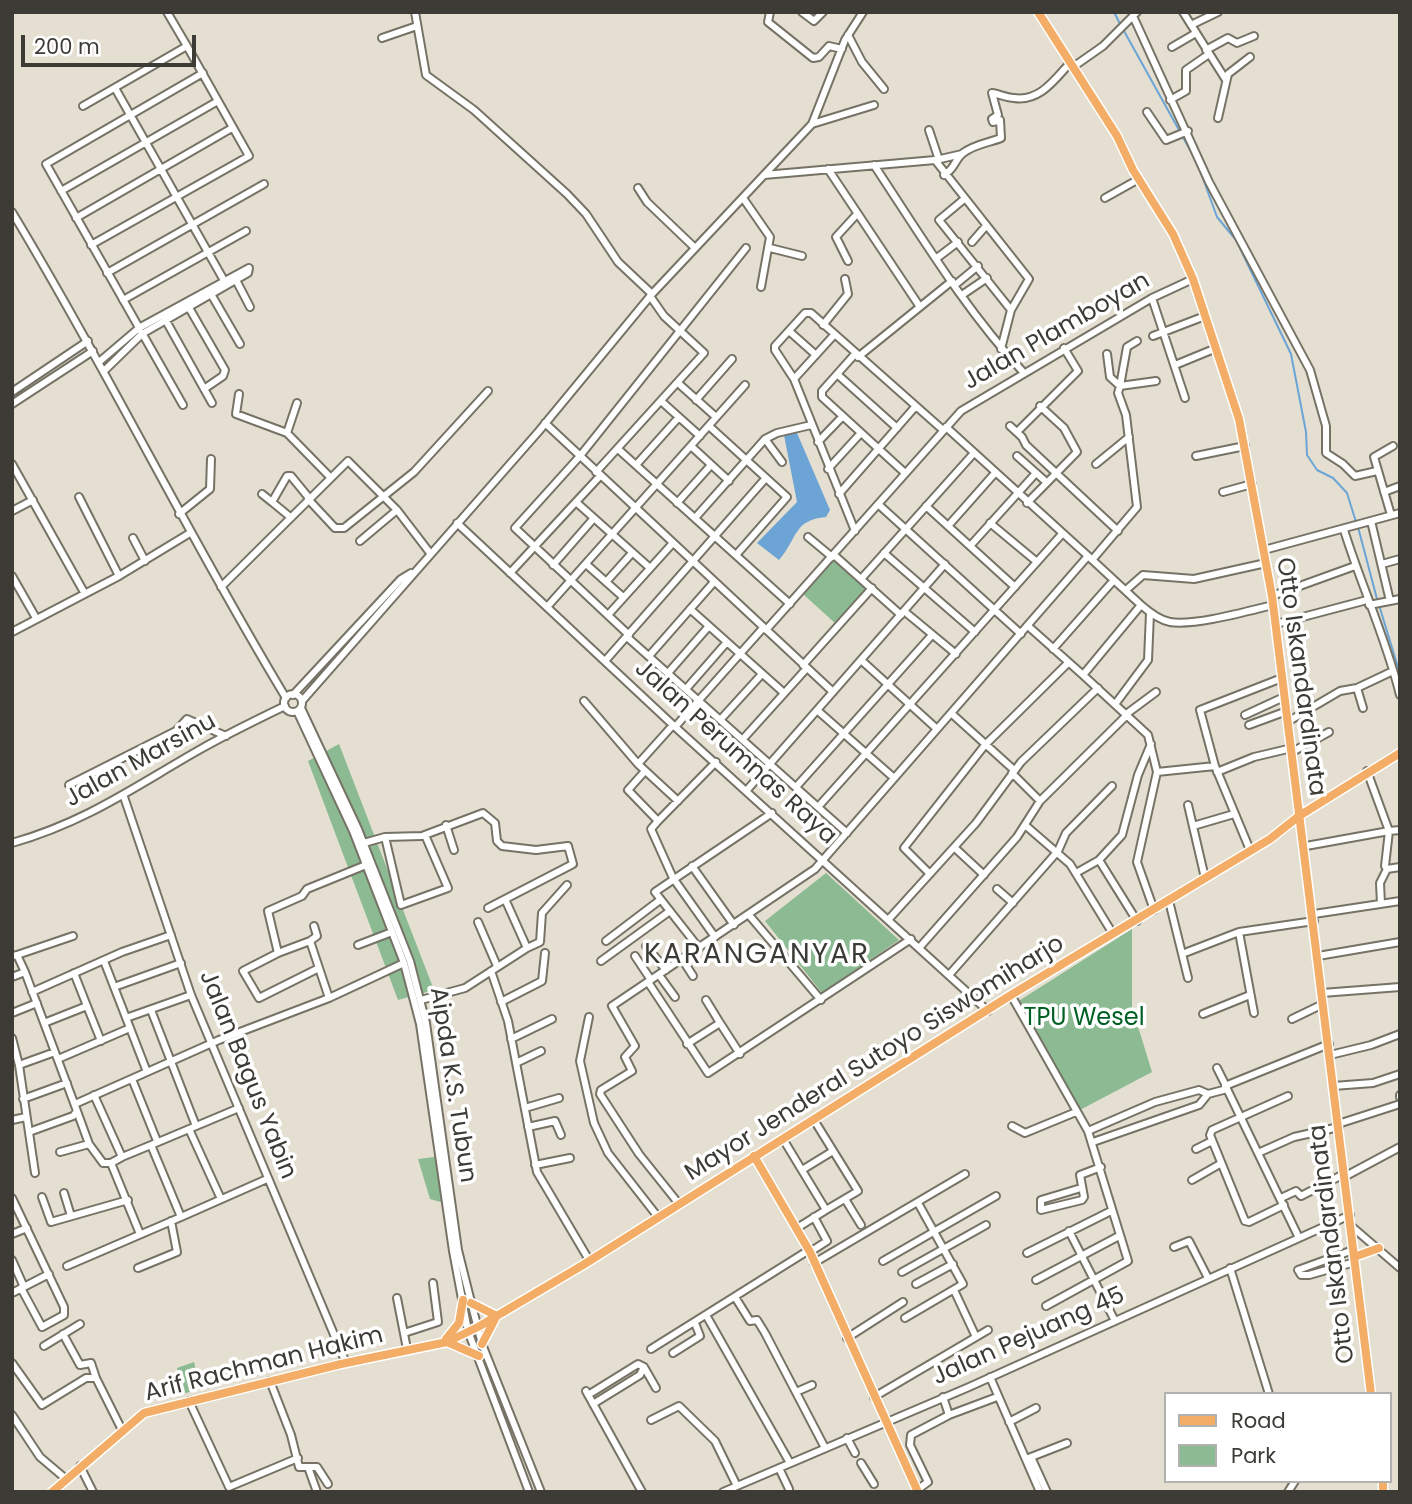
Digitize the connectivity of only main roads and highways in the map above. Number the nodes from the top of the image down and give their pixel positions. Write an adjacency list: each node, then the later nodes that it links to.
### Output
1 (1038, 12): 3 (main road, Otto Iskandardinata)
2 (1400, 753): 3 (main road, Mayor Jenderal Sutoyo Siswomiharjo)
3 (1299, 816): 4 (main road, Mayor Jenderal Sutoyo Siswomiharjo); 6 (main road, Otto Iskandardinata)
4 (754, 1156): 7 (main road, Mayor Jenderal Sutoyo Siswomiharjo); 13 (main road)
5 (1379, 1248): 6 (main road)
6 (1354, 1257): 12 (main road, Otto Iskandardinata)
7 (497, 1316): 8 (main road, Mayor Jenderal Sutoyo Siswomiharjo); 9 (main road); 10 (main road)
8 (467, 1327): 9 (main road, Arif Rachman Hakim)
9 (444, 1342): 11 (main road); 14 (main road, Arif Rachman Hakim)
10 (482, 1344)
11 (479, 1356)
12 (1371, 1392)
13 (918, 1491)
14 (52, 1492)

